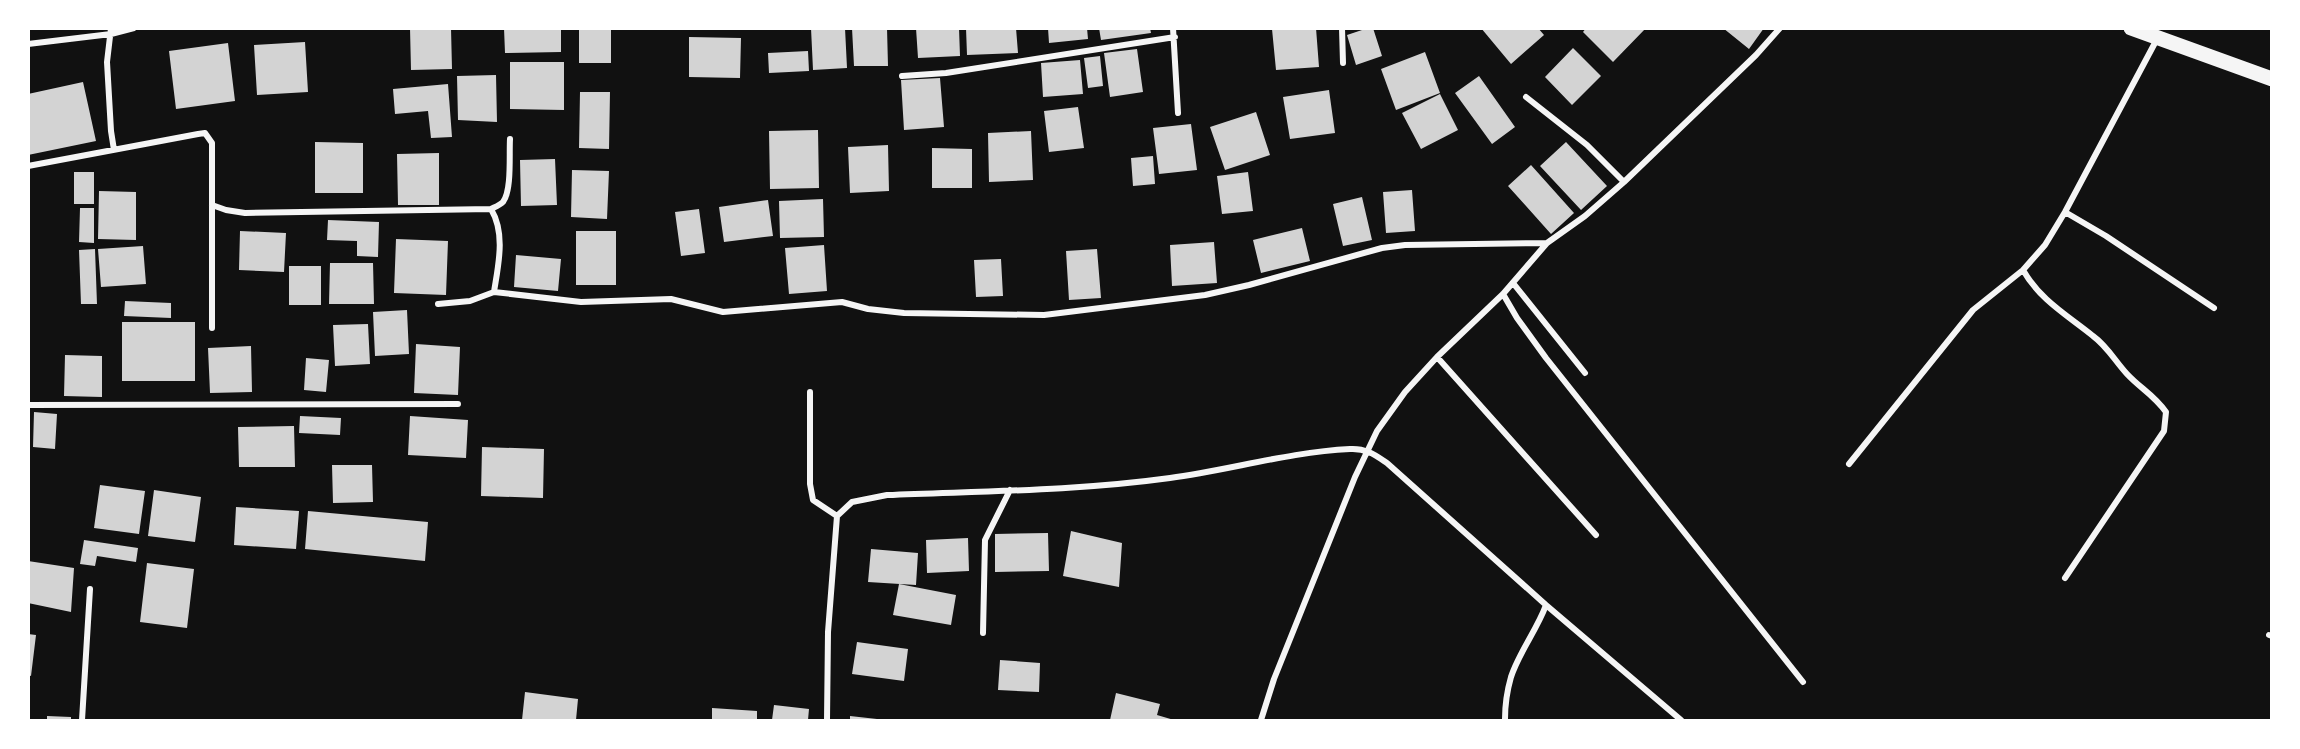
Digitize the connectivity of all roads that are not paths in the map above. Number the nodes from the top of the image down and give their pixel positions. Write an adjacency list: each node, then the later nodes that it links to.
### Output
1 (134, 28): 6 (street)
2 (1173, 28): 7 (street)
3 (1342, 28): 10 (street)
4 (1780, 28): 18 (street)
5 (2131, 28): 8 (main road)
6 (111, 31): 9 (street); 16 (street)
7 (1175, 37): 11 (street); 14 (street)
8 (2157, 38): 12 (main road); 21 (street)
9 (28, 44)
10 (1343, 63)
11 (902, 76)
12 (2271, 79)
13 (1526, 97): 18 (street)
14 (1178, 112)
15 (510, 140): 20 (street)
16 (114, 150): 17 (street); 19 (street)
17 (28, 166)
18 (1624, 182): 22 (street)
19 (212, 205): 20 (street); 29 (street)
20 (491, 209): 25 (street)
21 (2065, 212): 23 (street); 28 (street)
22 (1547, 243): 24 (street); 25 (street)
23 (2023, 270): 36 (street); 40 (street)
24 (1513, 283): 26 (street); 31 (street)
25 (494, 292): 27 (street)
26 (1503, 294): 30 (street); 44 (street)
27 (438, 304)
28 (2214, 308)
29 (212, 328)
30 (1437, 357): 35 (street); 39 (street)
31 (1585, 373)
32 (810, 392): 38 (street)
33 (458, 404): 34 (street)
34 (28, 405)
35 (1367, 450): 37 (street); 42 (street); 48 (street)
36 (1849, 464)
37 (1010, 490): 38 (street); 43 (street)
38 (837, 516): 47 (street)
39 (1596, 535)
40 (2065, 578)
41 (90, 589): 46 (street)
42 (1546, 605): 45 (street); 49 (street)
43 (983, 633)
44 (1803, 682)
45 (1504, 719)
46 (82, 720)
47 (827, 720)
48 (1262, 720)
49 (1681, 720)

